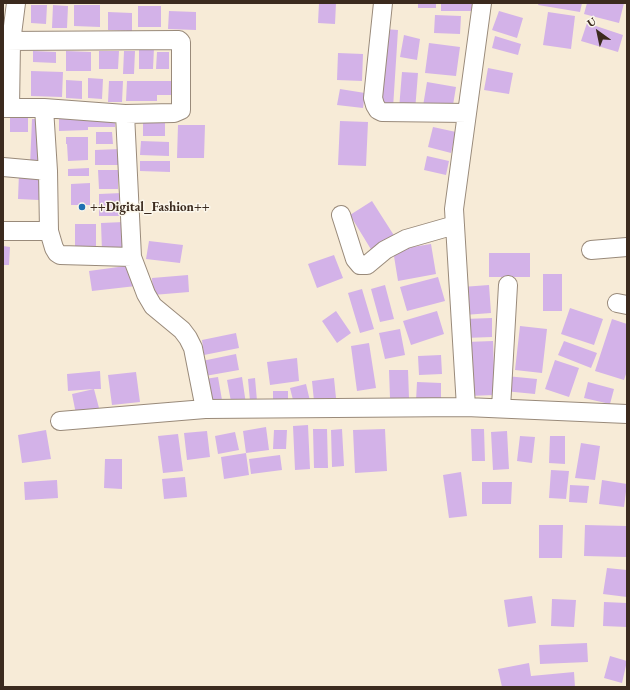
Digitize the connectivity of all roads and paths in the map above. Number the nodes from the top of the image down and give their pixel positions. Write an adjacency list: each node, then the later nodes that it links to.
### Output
1 (16, 3): 4 (street)
2 (383, 3): 8 (street)
3 (482, 3): 8 (street)
4 (7, 41): 5 (street); 7 (street)
5 (7, 108): 6 (street)
6 (44, 108): 7 (street); 10 (street)
7 (125, 114): 17 (street)
8 (467, 114): 12 (street)
9 (3, 167): 10 (street)
10 (48, 171): 14 (street)
11 (341, 215): 12 (street)
12 (455, 224): 19 (street)
13 (3, 231): 14 (street)
14 (50, 231): 17 (street)
15 (627, 248): 16 (street)
16 (591, 250)
17 (132, 257): 21 (street)
18 (508, 285): 20 (street)
19 (466, 407): 20 (street); 21 (street)
20 (501, 408): 22 (street)
21 (205, 409): 23 (street)
22 (627, 414)
23 (60, 421)

